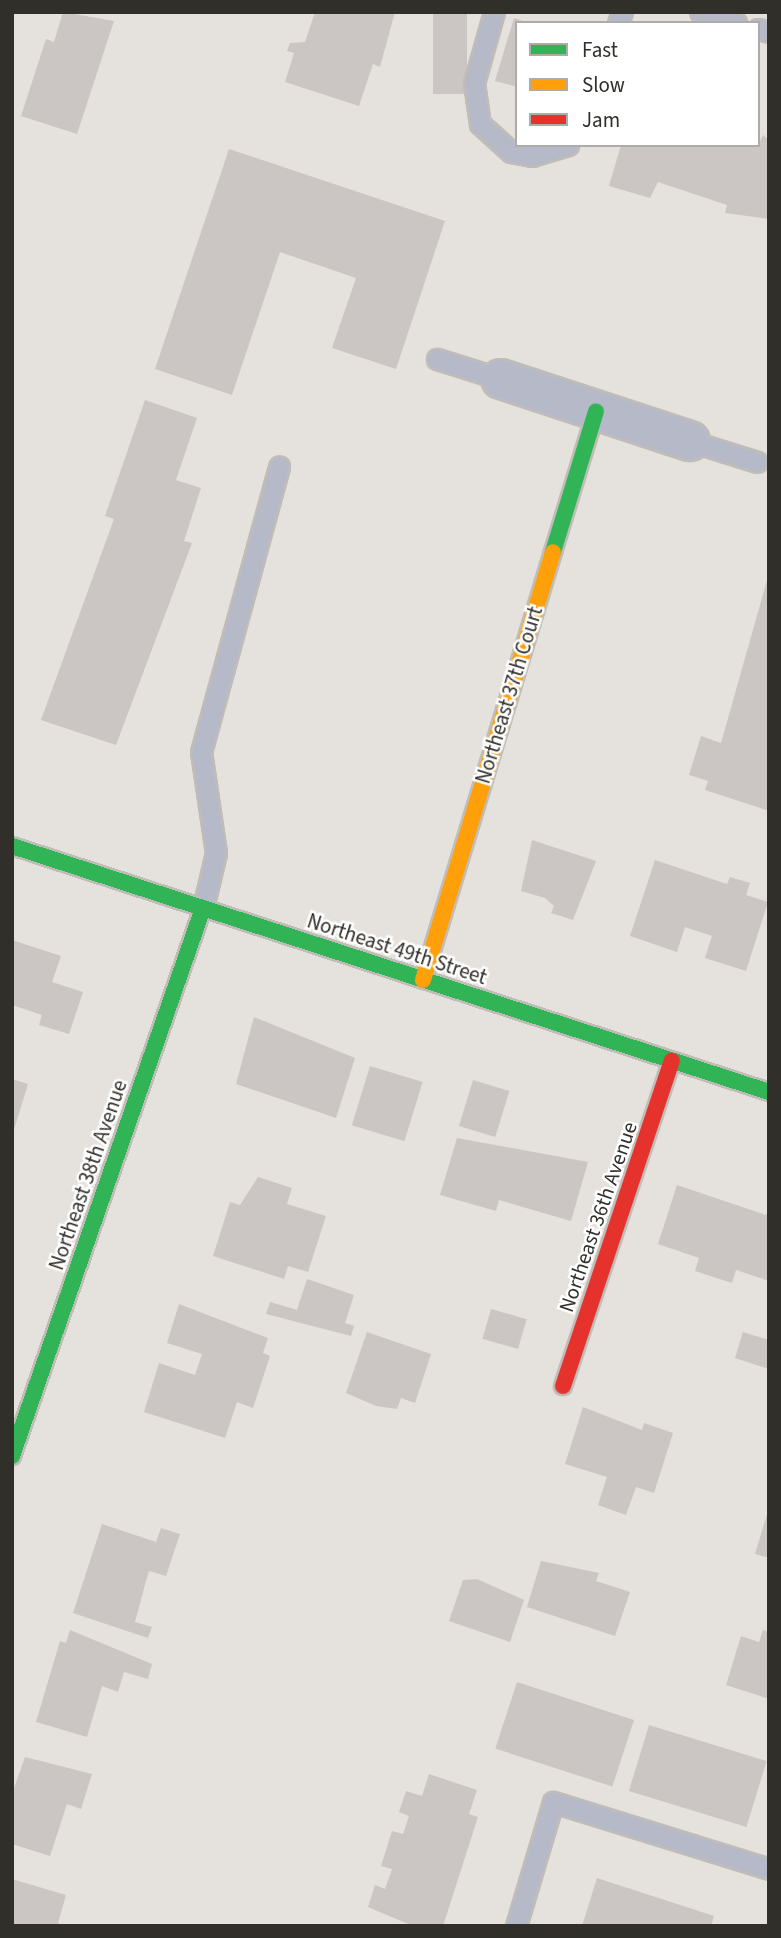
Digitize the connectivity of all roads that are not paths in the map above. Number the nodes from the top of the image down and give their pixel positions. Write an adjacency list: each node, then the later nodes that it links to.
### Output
1 (494, 12): 4 (lane)
2 (700, 12): 3 (lane)
3 (729, 21)
4 (561, 147)
5 (437, 359): 6 (lane)
6 (501, 379): 7 (street)
7 (596, 411): 8 (street); 13 (street, Northeast 37th Court)
8 (690, 441): 9 (lane)
9 (757, 462)
10 (279, 466): 12 (lane)
11 (12, 846): 12 (street, Northeast 49th Street)
12 (203, 908): 13 (street, Northeast 49th Street); 17 (street, Northeast 38th Avenue)
13 (423, 980): 14 (street, Northeast 49th Street)
14 (672, 1061): 15 (street, Northeast 49th Street); 16 (street, Northeast 36th Avenue)
15 (769, 1092)
16 (563, 1386)
17 (12, 1457)
18 (769, 1870): 19 (lane)
19 (516, 1926)

